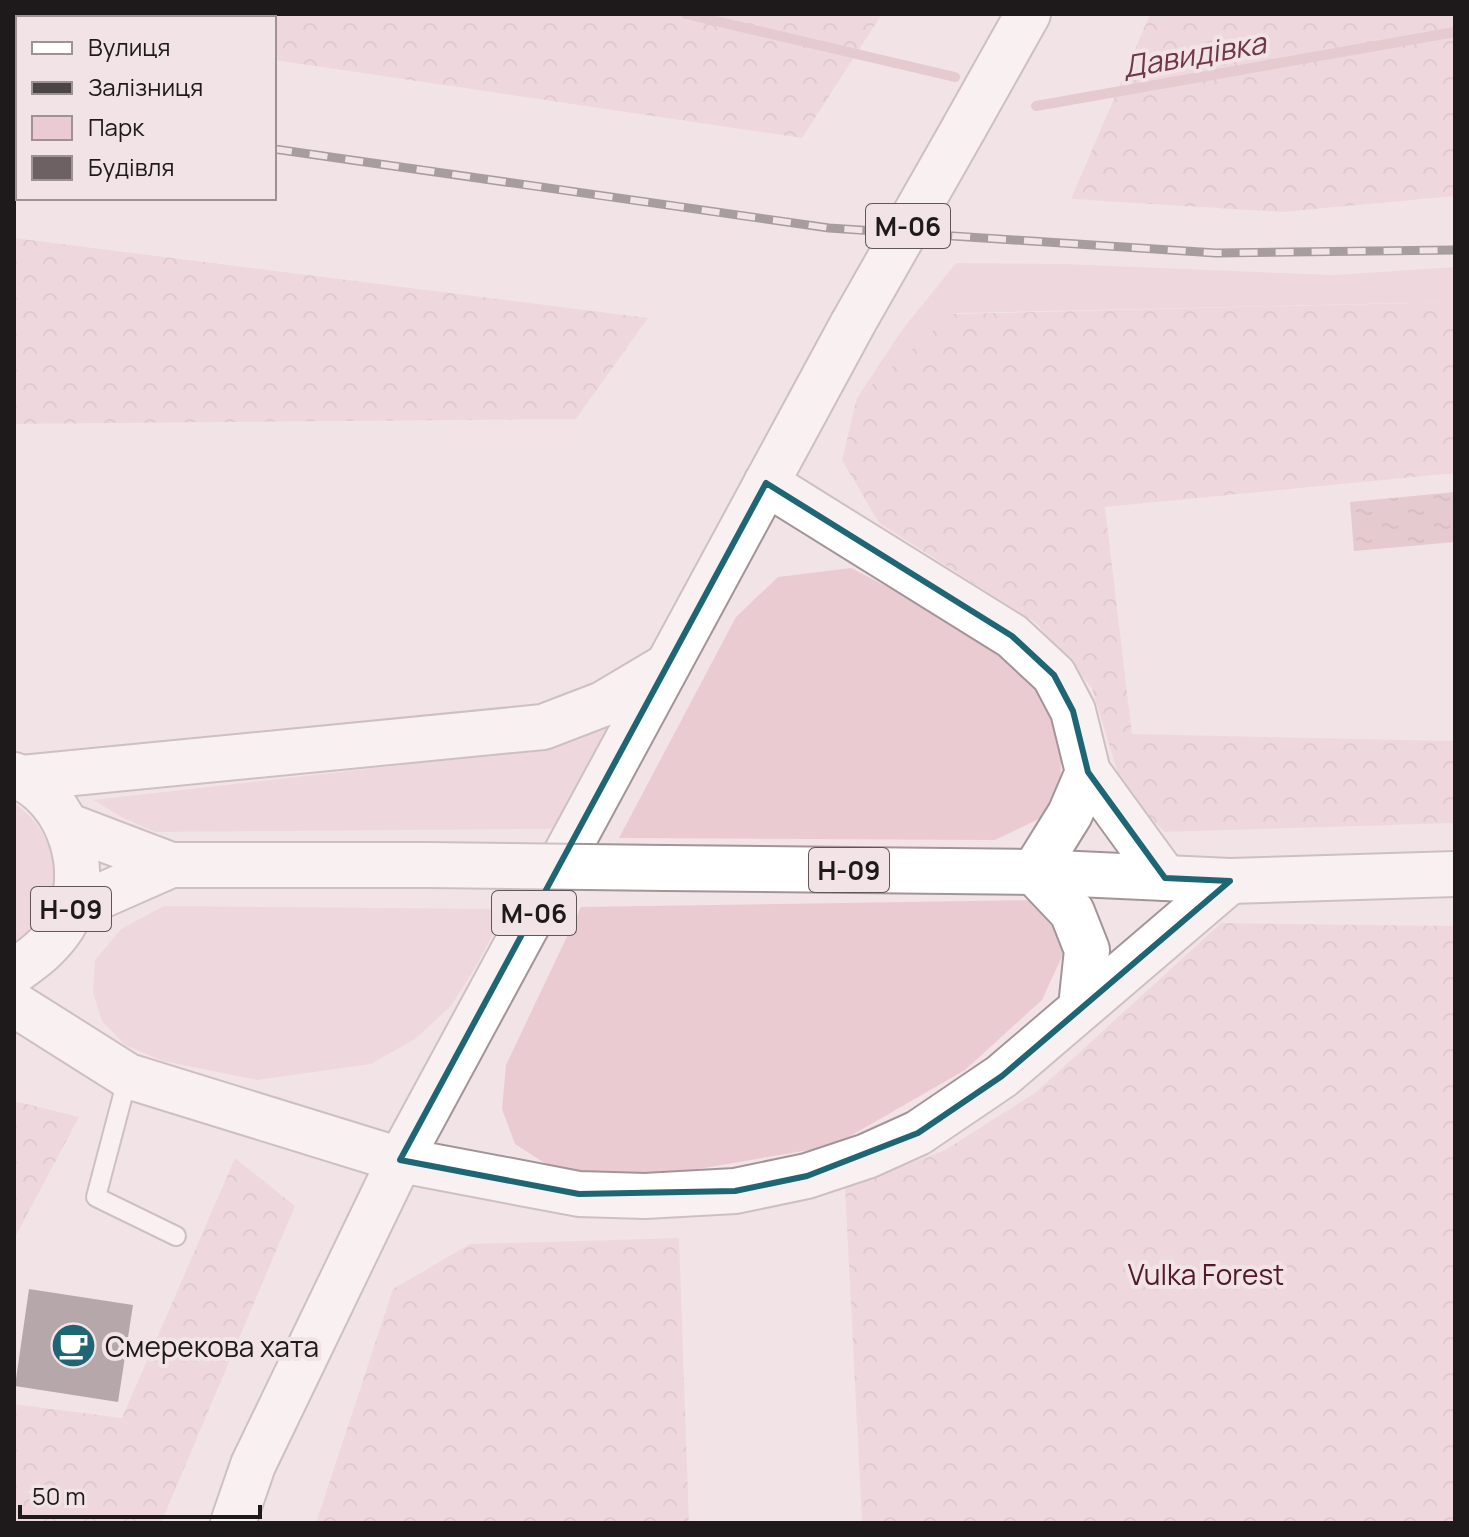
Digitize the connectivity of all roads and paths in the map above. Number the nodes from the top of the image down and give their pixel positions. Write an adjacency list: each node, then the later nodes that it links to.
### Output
1 (1028, 14): 2 (main road, М-06, bridge)
2 (766, 483): 3 (main road, М-06); 4 (main road)
3 (667, 666): 5 (main road); 17 (main road, М-06)
4 (1088, 772): 8 (main road); 10 (main road)
5 (18, 776): 6 (main road, Н-09)
6 (66, 825): 7 (main road, Н-09); 12 (main road, Н-09)
7 (171, 865): 8 (main road, Н-09, bridge); 12 (main road, Н-09)
8 (1034, 872): 10 (main road, Н-09); 15 (main road)
9 (1455, 874): 11 (main road, Н-09)
10 (1165, 878): 11 (main road, Н-09)
11 (1230, 881): 15 (main road)
12 (71, 909): 13 (main road, Н-09)
13 (14, 972)
14 (14, 1004): 16 (main road)
15 (1081, 1007): 17 (main road)
16 (128, 1076): 17 (main road); 18 (lane)
17 (400, 1160): 19 (main road, М-06)
18 (176, 1236)
19 (233, 1523)

